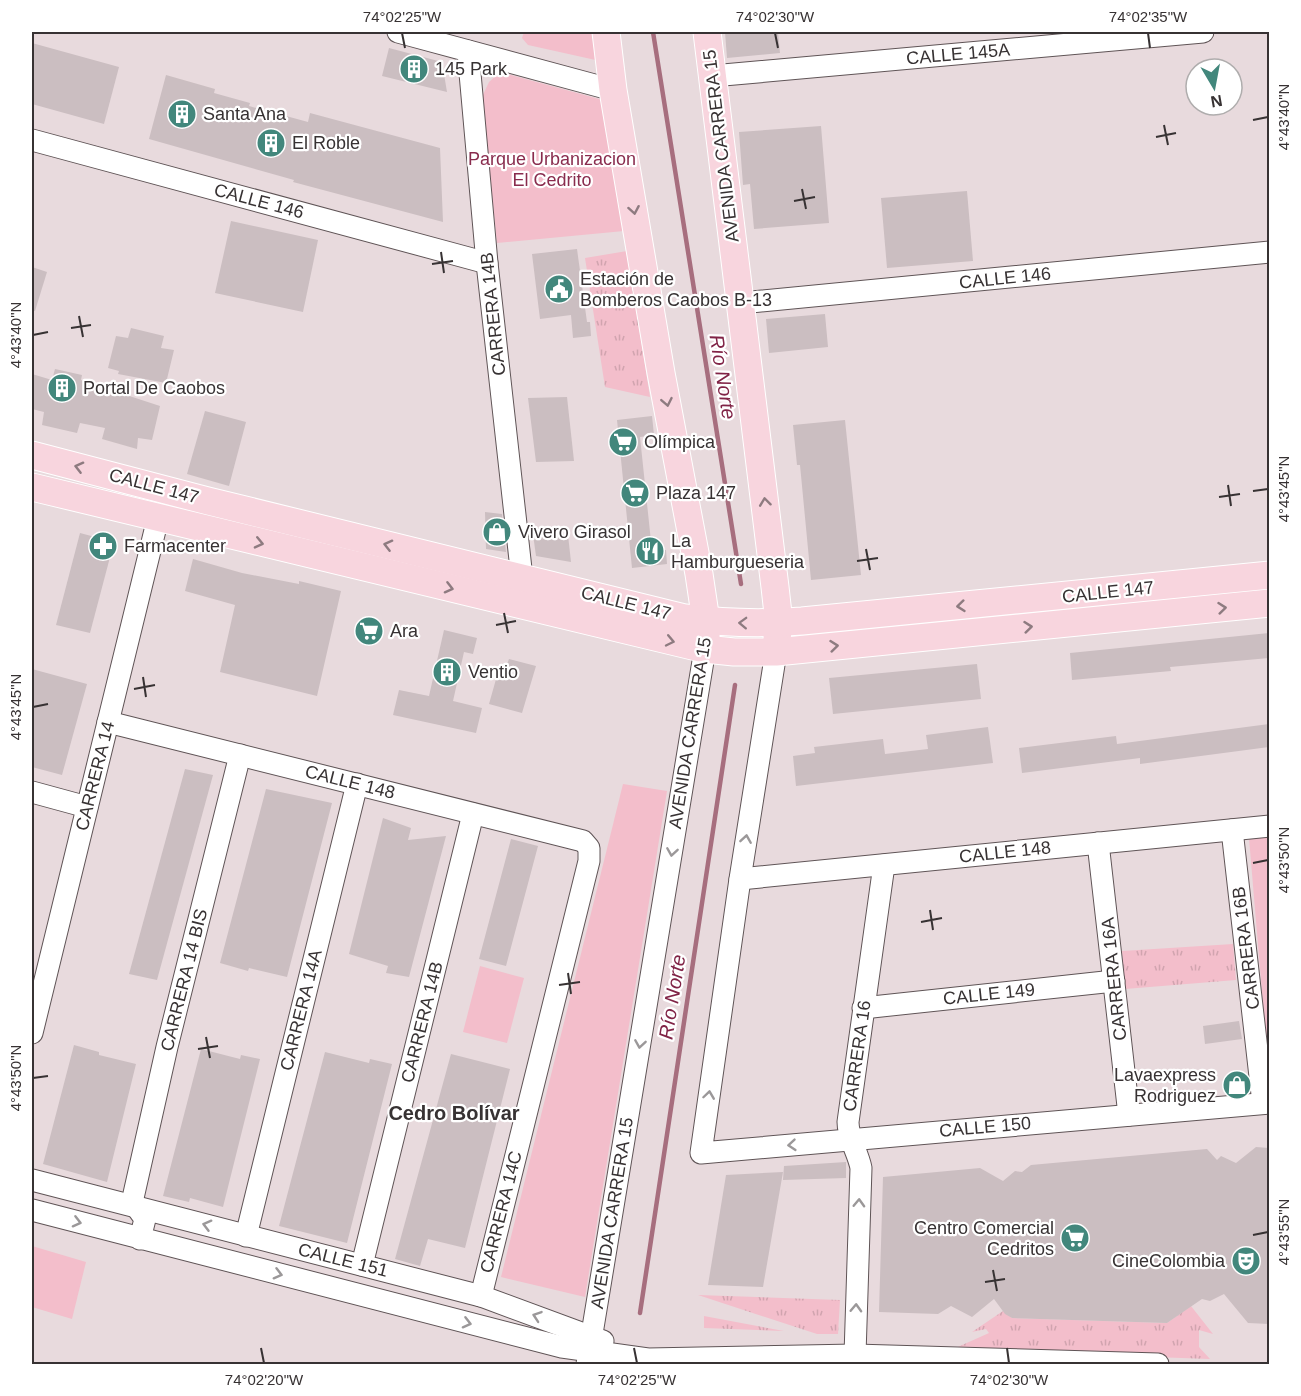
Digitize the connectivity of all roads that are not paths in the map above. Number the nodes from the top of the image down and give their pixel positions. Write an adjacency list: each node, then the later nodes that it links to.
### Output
1 (398, 32): 5 (street)
2 (606, 32): 7 (main road, AVENIDA CARRERA 15)
3 (707, 32): 6 (main road, AVENIDA CARRERA 15)
4 (1203, 32): 6 (street, CALLE 145A)
5 (468, 51): 7 (street); 10 (street, CARRERA 14B)
6 (712, 76): 11 (main road, AVENIDA CARRERA 15)
7 (613, 90): 18 (main road, AVENIDA CARRERA 15, one-way to 18)
8 (32, 140): 10 (street, CALLE 146)
9 (1269, 252): 11 (street, CALLE 146)
10 (487, 263): 16 (street, CARRERA 14B)
11 (741, 303): 19 (main road, AVENIDA CARRERA 15, one-way to 11)
12 (32, 455): 16 (main road, CALLE 147, one-way to 12)
13 (32, 487): 14 (main road, CALLE 147)
14 (158, 518): 20 (main road, CALLE 147, one-way to 20); 22 (street, CARRERA 14)
15 (1269, 575): 19 (main road, CALLE 147, one-way to 19)
16 (522, 578): 18 (main road, CALLE 147)
17 (1269, 603): 21 (main road, CALLE 147, one-way to 17)
18 (706, 621): 19 (main road, CALLE 147, one-way to 18); 20 (main road, AVENIDA CARRERA 15)
19 (779, 623): 21 (main road, AVENIDA CARRERA 15)
20 (705, 649): 21 (main road, CALLE 147); 48 (street, AVENIDA CARRERA 15, one-way to 48)
21 (776, 652): 33 (street, AVENIDA CARRERA 15, one-way to 21)
22 (108, 722): 23 (street, CALLE 148); 26 (street, CARRERA 14)
23 (240, 755): 24 (street, CALLE 148); 42 (street, CARRERA 14 BIS)
24 (357, 784): 27 (street, CALLE 148); 45 (street, CARRERA 14A)
25 (32, 792): 26 (street)
26 (87, 807): 36 (street, CARRERA 14)
27 (473, 814): 31 (street, CALLE 148); 46 (street, CARRERA 14B)
28 (1269, 826): 29 (street, CALLE 148)
29 (1232, 830): 30 (street, CALLE 148); 37 (street, CARRERA 16B)
30 (1098, 843): 32 (street, CALLE 148); 34 (street, CARRERA 16A)
31 (589, 848): 47 (street, CARRERA 14C)
32 (884, 865): 33 (street, CALLE 148); 35 (street, CARRERA 16)
33 (740, 879): 40 (street, AVENIDA CARRERA 15, one-way to 33)
34 (1114, 981): 35 (street, CALLE 149); 38 (street, CARRERA 16A)
35 (863, 1008): 39 (street, CARRERA 16)
36 (32, 1033)
37 (1266, 1103): 38 (street, CALLE 150)
38 (1129, 1115): 39 (street, CALLE 150)
39 (850, 1139): 40 (street, CALLE 150, one-way to 40); 49 (street, CARRERA 16, one-way to 39)
40 (701, 1153)
41 (32, 1180): 42 (street, CALLE 151)
42 (135, 1205): 44 (street, CARRERA 14 BIS); 45 (street, CALLE 151, one-way to 42)
43 (32, 1210): 44 (street, CALLE 151, one-way to 44)
44 (131, 1236): 48 (street, CALLE 151, one-way to 48)
45 (246, 1236): 46 (street, CALLE 151)
46 (362, 1266): 47 (street, CALLE 151)
47 (482, 1296): 48 (street, CALLE 151, one-way to 47)
48 (589, 1351): 49 (street, CALLE 151)
49 (855, 1355): 50 (street, CALLE 151)
50 (1158, 1365)

